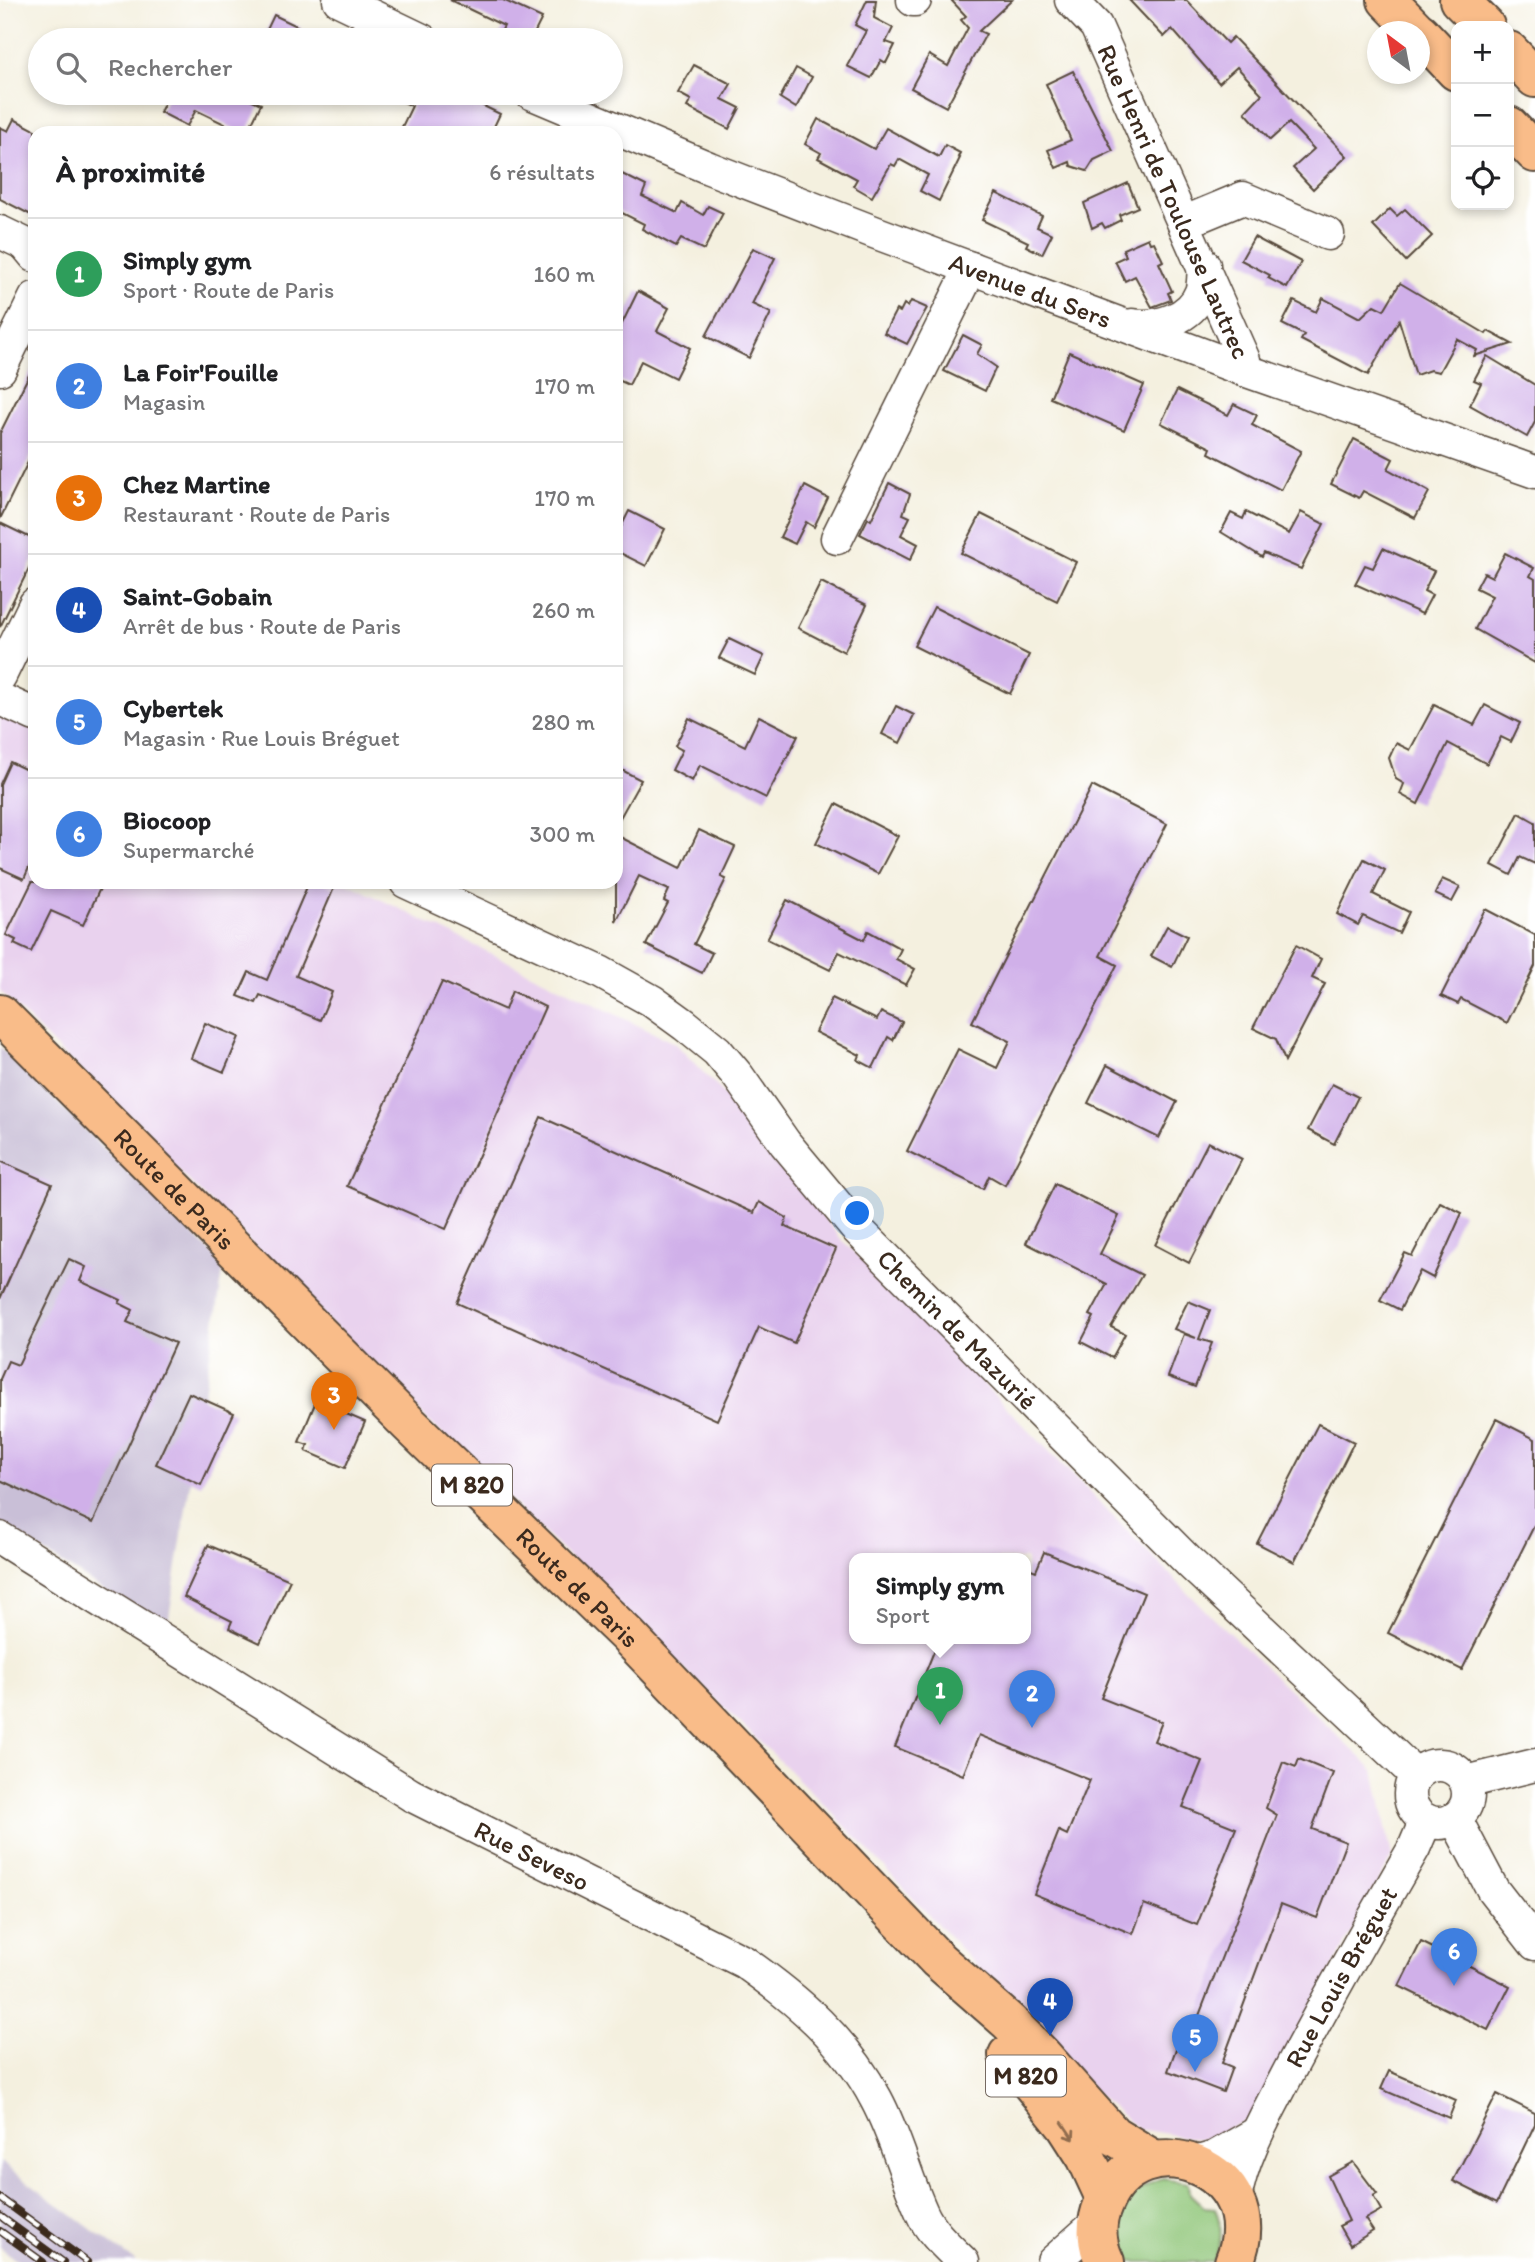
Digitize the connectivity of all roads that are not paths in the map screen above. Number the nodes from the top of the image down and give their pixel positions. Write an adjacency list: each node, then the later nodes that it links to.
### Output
1 (339, 0): 7 (street)
2 (1071, 0): 17 (street, Rue Henri de Toulouse Lautrec)
3 (1387, 0): 5 (main road)
4 (1459, 0): 6 (main road)
5 (1408, 21)
6 (1480, 21)
7 (397, 28)
8 (1430, 44): 10 (main road)
9 (1514, 56): 11 (main road)
10 (1451, 66)
11 (1535, 78)
12 (559, 105): 13 (street, Avenue du Sers)
13 (609, 126)
14 (1514, 131): 16 (main road)
15 (623, 132): 22 (street, Avenue du Sers)
16 (1535, 153)
17 (1185, 222): 19 (street); 21 (street, Rue Henri de Toulouse Lautrec)
18 (0, 232): 20 (street)
19 (1328, 234)
20 (28, 248)
21 (1203, 265): 24 (street); 26 (street, Rue Henri de Toulouse Lautrec)
22 (971, 268): 24 (street, Avenue du Sers); 28 (street)
23 (28, 312): 25 (street)
24 (1116, 322): 26 (street, Avenue du Sers)
25 (0, 369)
26 (1244, 370): 27 (street, Avenue du Sers)
27 (1535, 472)
28 (837, 538)
29 (28, 618): 30 (street)
30 (0, 676)
31 (0, 699): 32 (street)
32 (28, 712)
33 (421, 889): 37 (street, Chemin de Mazurié)
34 (0, 1014): 41 (main road, Route de Paris / M 820)
35 (0, 1538): 48 (street, Rue Seveso)
36 (1535, 1765): 38 (street)
37 (1416, 1775): 38 (street); 39 (street)
38 (1466, 1782): 39 (street, Rue Louis Bréguet)
39 (1440, 1819): 40 (street); 42 (street, Rue Louis Bréguet)
40 (1535, 1944)
41 (938, 1960): 43 (main road, Route de Paris / M 820); 46 (main road, Route de Paris / M 820, one-way to 46)
42 (1257, 2133): 44 (street); 45 (street, Rue Louis Bréguet)
43 (1154, 2160): 44 (main road); 46 (main road)
44 (1195, 2163): 45 (main road)
45 (1235, 2200): 47 (main road)
46 (1102, 2210): 49 (street); 50 (main road, Route de Paris)
47 (1241, 2258)
48 (963, 2262)
49 (1053, 2262)
50 (1105, 2262)

